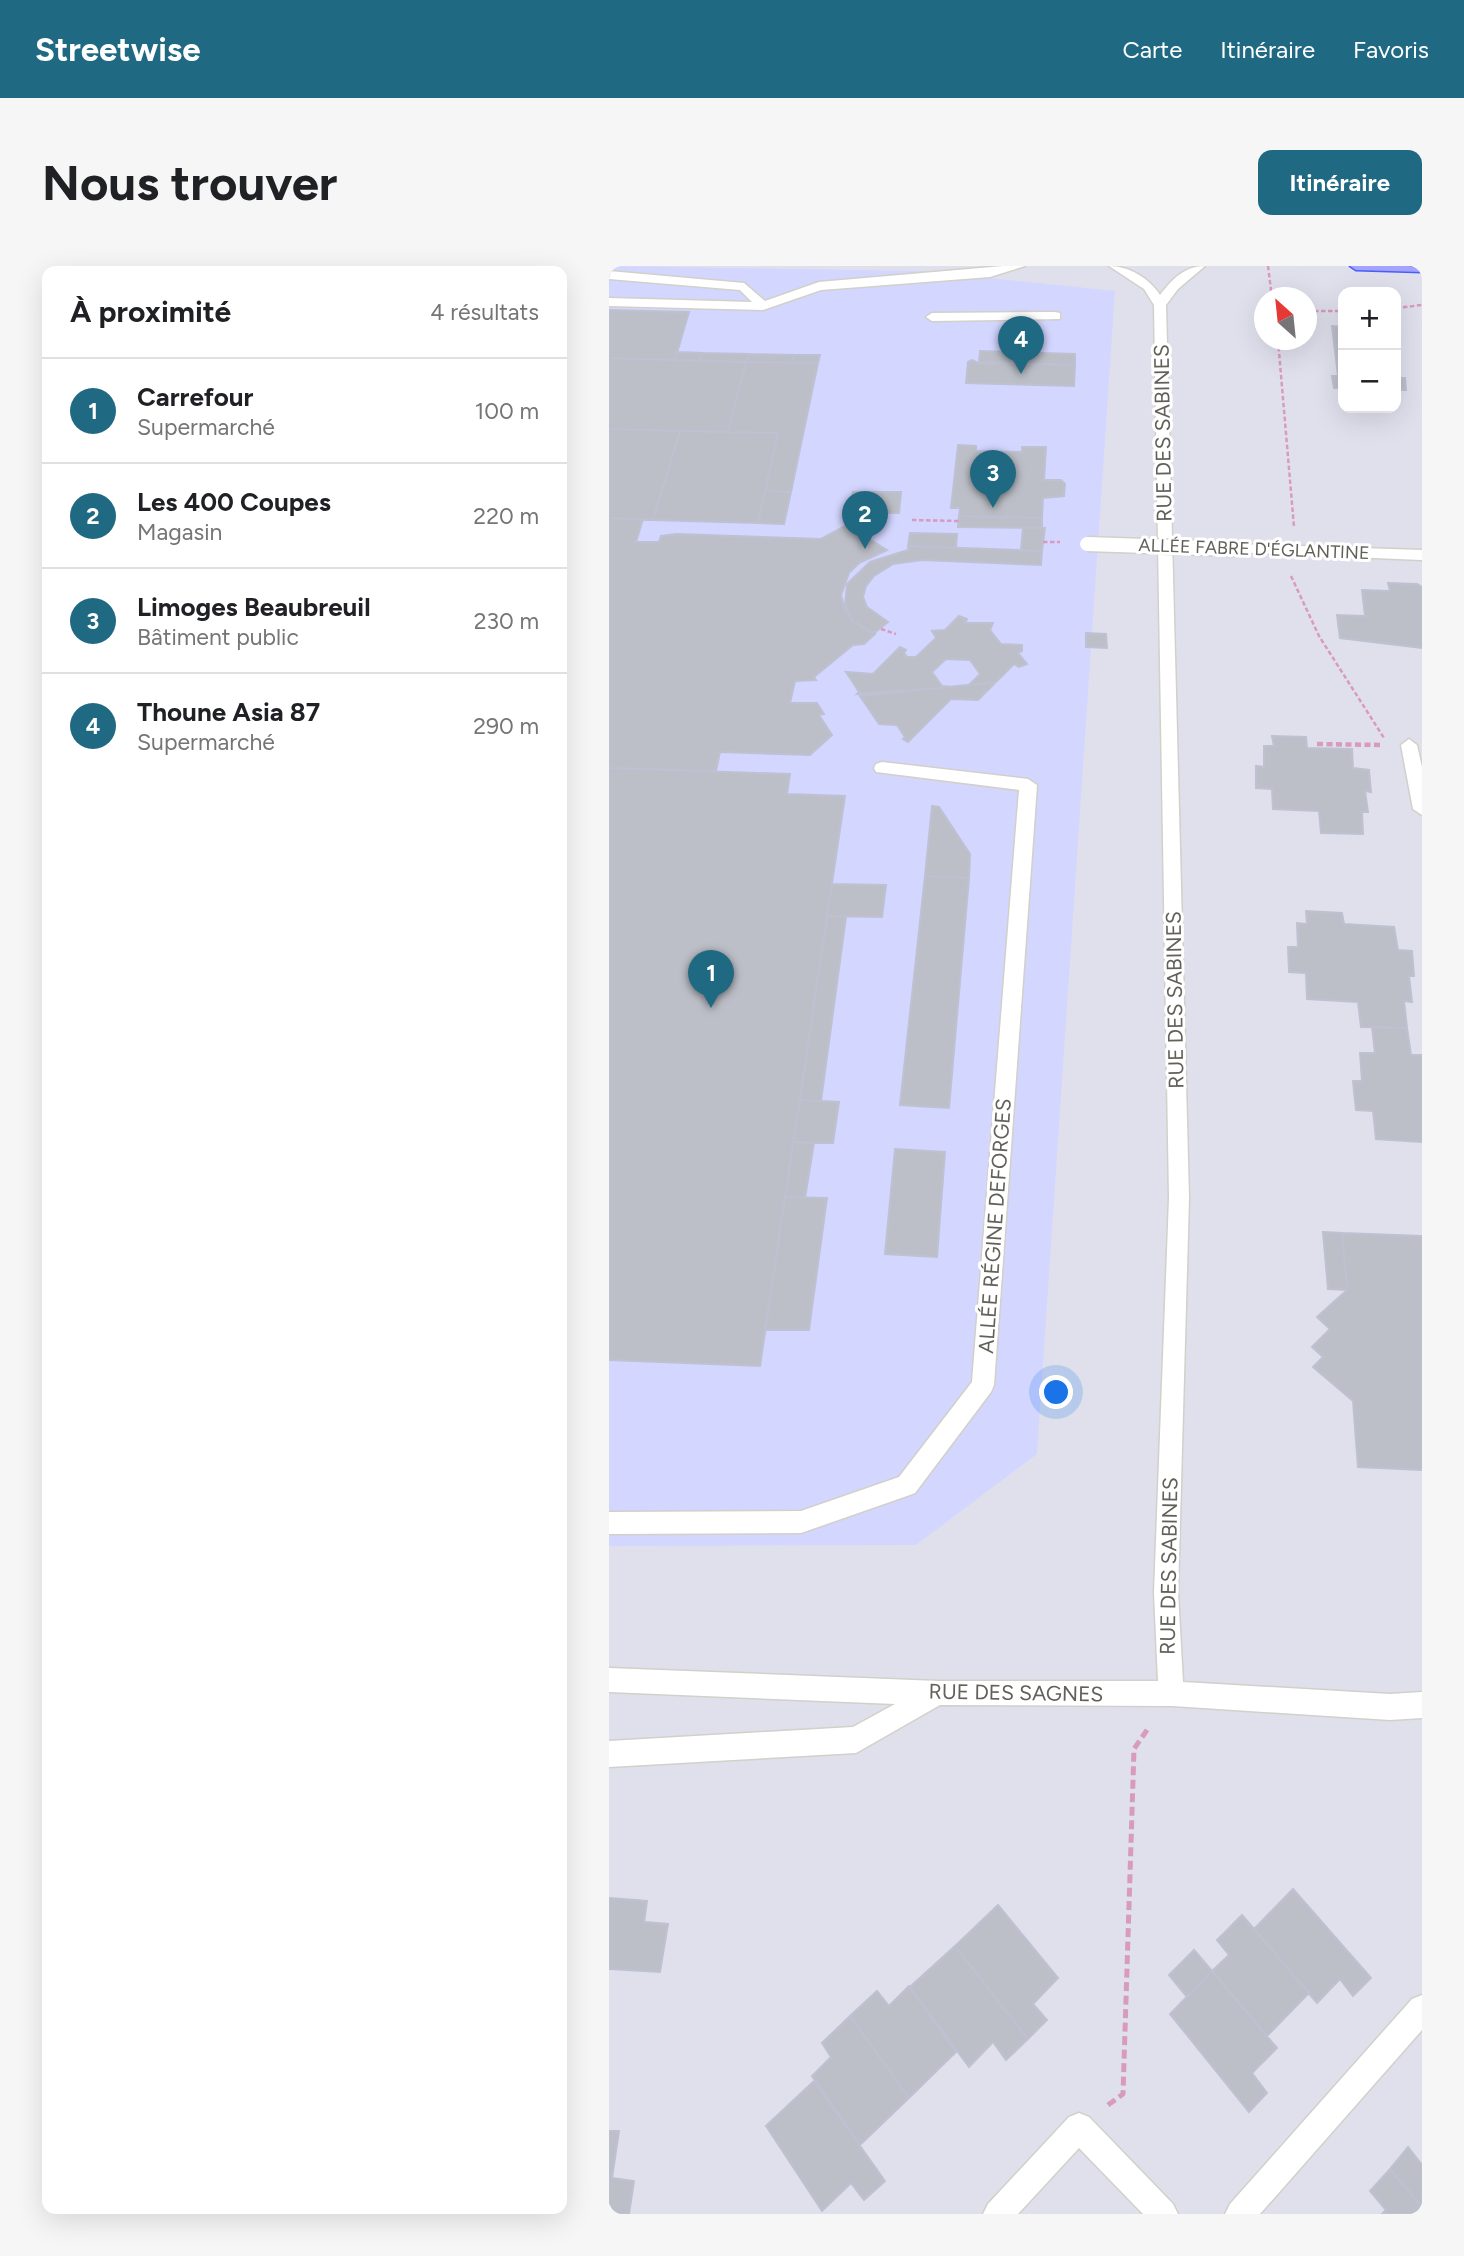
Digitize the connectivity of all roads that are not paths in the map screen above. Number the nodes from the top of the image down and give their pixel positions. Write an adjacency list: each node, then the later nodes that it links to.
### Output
1 (1019, 266): 9 (street)
2 (1115, 266): 8 (street)
3 (1199, 266): 8 (street)
4 (1356, 266): 5 (main road)
5 (1422, 268)
6 (609, 275): 9 (street)
7 (609, 302): 9 (street)
8 (1160, 305): 20 (street, RUE DES SABINES)
9 (763, 306)
10 (1055, 316): 11 (street)
11 (932, 317)
12 (1087, 544): 13 (street, ALLÉE FABRE D'ÉGLANTINE, bridge)
13 (1422, 555)
14 (1409, 745): 16 (street)
15 (882, 768): 17 (street, ALLÉE RÉGINE DEFORGES)
16 (1422, 809)
17 (609, 1523)
18 (609, 1680): 19 (street, RUE DES SAGNES)
19 (938, 1693): 20 (street, RUE DES SAGNES); 22 (street)
20 (1172, 1694): 21 (street, RUE DES SAGNES)
21 (1422, 1705)
22 (609, 1754)
23 (1422, 2009): 26 (street)
24 (998, 2214): 25 (street)
25 (1163, 2214)
26 (1240, 2214)

